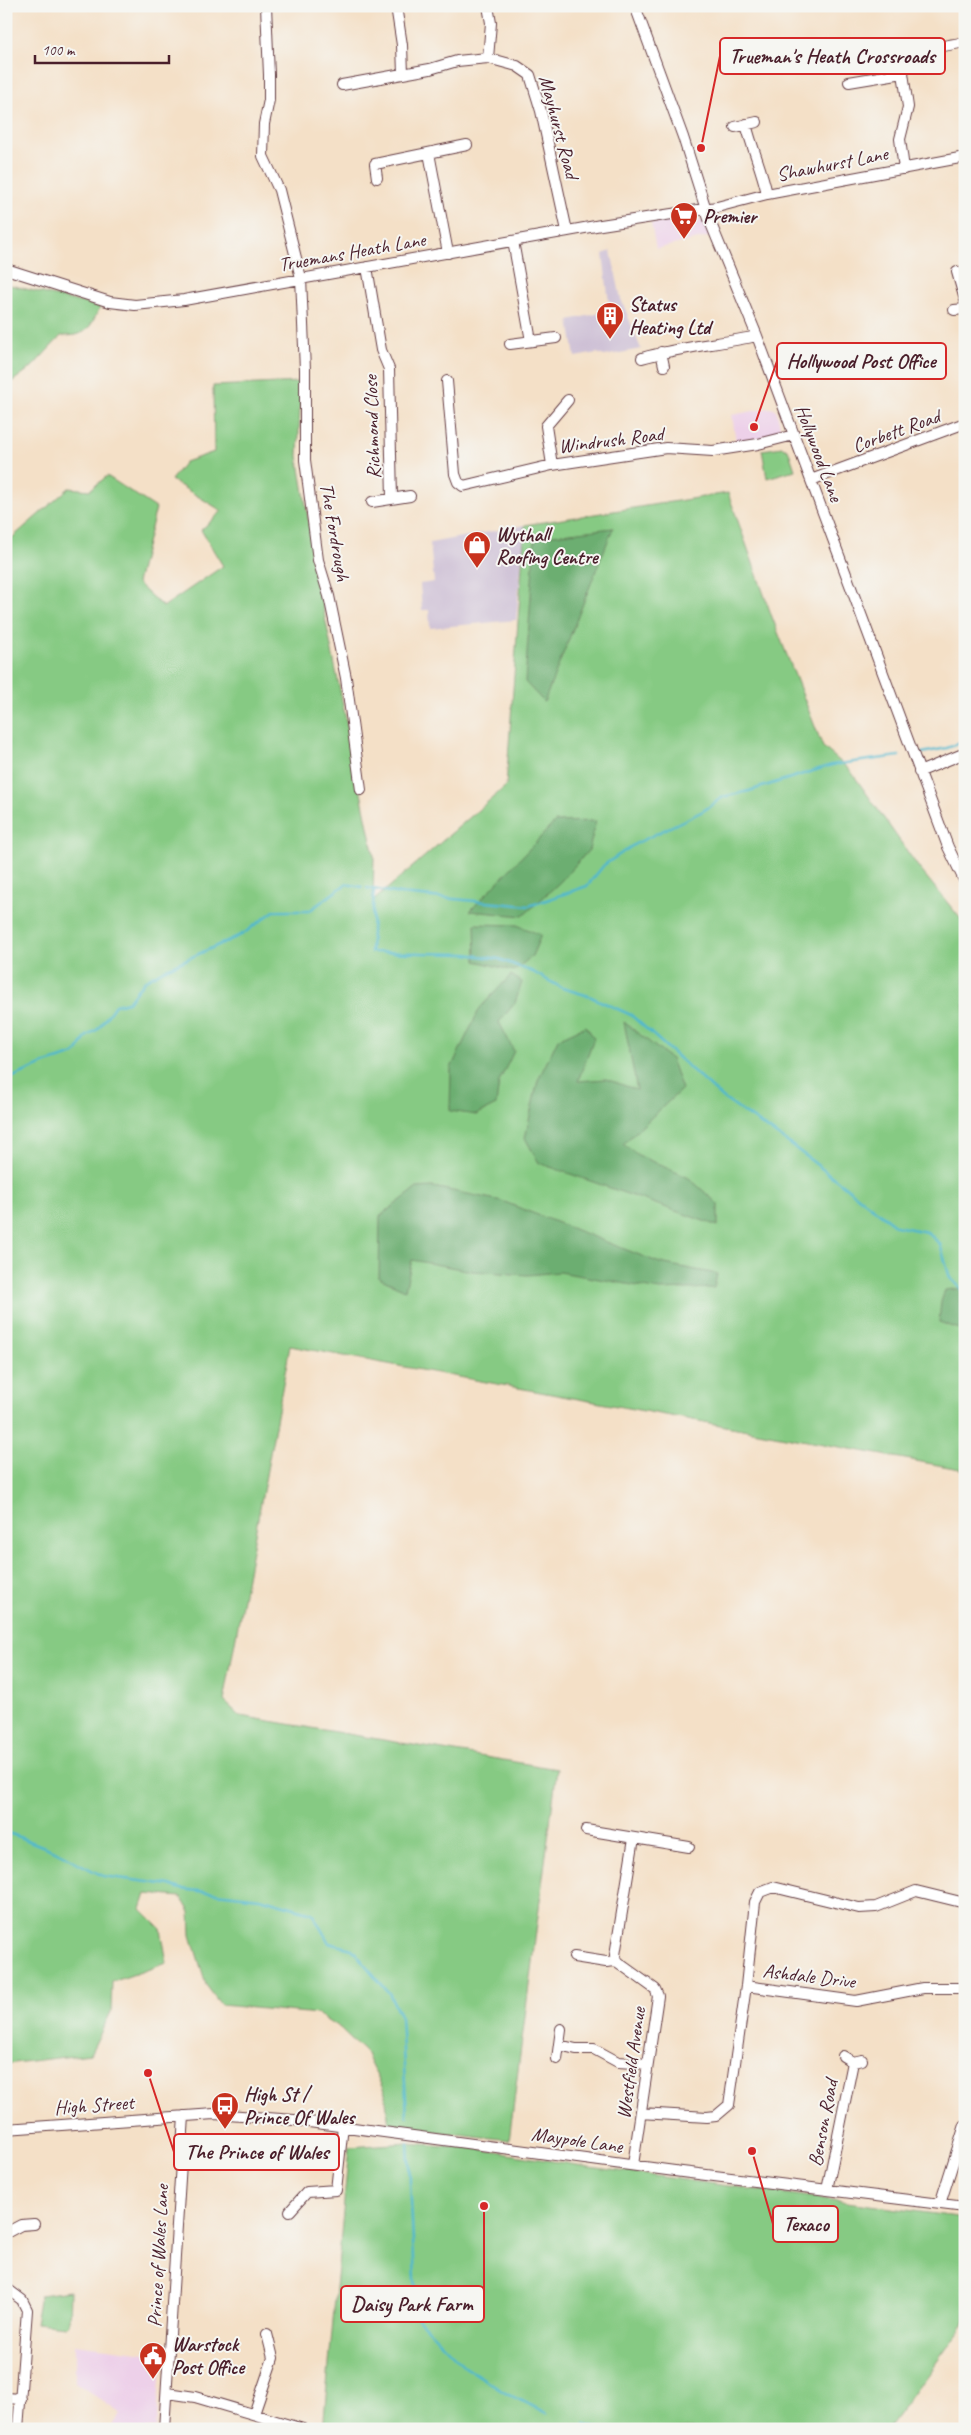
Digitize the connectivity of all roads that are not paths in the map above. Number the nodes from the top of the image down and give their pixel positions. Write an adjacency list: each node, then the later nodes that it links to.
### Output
1 (266, 6): 27 (street, The Fordrough)
2 (396, 6): 8 (street)
3 (488, 6): 6 (street)
4 (635, 6): 20 (street, Hollywood Lane)
5 (965, 42): 7 (street)
6 (488, 58): 8 (street, Mayhurst Road); 21 (street, Mayhurst Road)
7 (903, 73): 9 (street); 17 (street)
8 (404, 74): 10 (street, Mayhurst Road)
9 (849, 82)
10 (342, 85)
11 (757, 122): 12 (street)
12 (746, 124): 13 (street); 19 (street)
13 (735, 126)
14 (468, 145): 15 (street)
15 (429, 153): 18 (street); 23 (street)
16 (965, 157): 17 (street, Shawhurst Lane)
17 (904, 169): 19 (street, Shawhurst Lane)
18 (377, 178)
19 (767, 194): 20 (street, Shawhurst Lane)
20 (706, 208): 21 (street, Truemans Heath Lane); 29 (street, Hollywood Lane)
21 (567, 231): 22 (street, Truemans Heath Lane)
22 (513, 241): 23 (street, Truemans Heath Lane); 31 (street)
23 (448, 253): 24 (street, Truemans Heath Lane)
24 (367, 267): 27 (street, Truemans Heath Lane); 43 (street, Richmond Close)
25 (6, 269): 27 (street, Truemans Heath Lane)
26 (957, 272): 28 (street)
27 (301, 278): 47 (street, The Fordrough)
28 (965, 300)
29 (757, 336): 33 (street); 39 (street, Hollywood Lane)
30 (556, 338): 31 (street)
31 (531, 341): 32 (street)
32 (510, 344)
33 (661, 352): 34 (street); 35 (street)
34 (642, 358)
35 (664, 366)
36 (437, 391): 40 (street, Windrush Road)
37 (568, 400): 40 (street, Windrush Road)
38 (965, 423): 41 (street, Corbett Road)
39 (794, 435): 40 (street, Windrush Road); 41 (street, Hollywood Lane)
40 (552, 466)
41 (811, 480): 46 (street, Hollywood Lane)
42 (410, 496): 43 (street)
43 (392, 498): 44 (street)
44 (372, 502)
45 (965, 753): 46 (street)
46 (919, 772): 48 (street, Hollywood Lane)
47 (361, 790)
48 (965, 882)
49 (586, 1830): 50 (street)
50 (634, 1838): 51 (street); 54 (street)
51 (689, 1847)
52 (965, 1904): 55 (street, Ashdale Drive)
53 (574, 1957): 54 (street)
54 (616, 1961): 61 (street, Westfield Avenue)
55 (746, 1986): 56 (street, Ashdale Drive); 62 (street)
56 (965, 1988)
57 (561, 2029): 58 (street)
58 (559, 2045): 60 (street); 61 (street)
59 (843, 2056): 68 (street, Benson Road)
60 (557, 2060)
61 (648, 2064): 62 (street, Westfield Avenue)
62 (641, 2113): 67 (street, Westfield Avenue)
63 (184, 2116): 65 (street, Maypole Lane); 66 (street, High Street); 76 (street, Prince of Wales Lane)
64 (965, 2125): 69 (street)
65 (343, 2126): 67 (street, Maypole Lane); 71 (street)
66 (6, 2129)
67 (633, 2165): 68 (street, Maypole Lane)
68 (827, 2190): 69 (street, Maypole Lane)
69 (940, 2204): 70 (street, Maypole Lane)
70 (965, 2207)
71 (290, 2211)
72 (34, 2224): 73 (street)
73 (7, 2231)
74 (6, 2288): 78 (street)
75 (267, 2334): 79 (street)
76 (168, 2393): 79 (street); 81 (street, Prince of Wales Lane)
77 (6, 2398): 78 (street)
78 (21, 2399): 80 (street)
79 (254, 2414): 82 (street)
80 (18, 2429)
81 (164, 2429)
82 (303, 2429)

